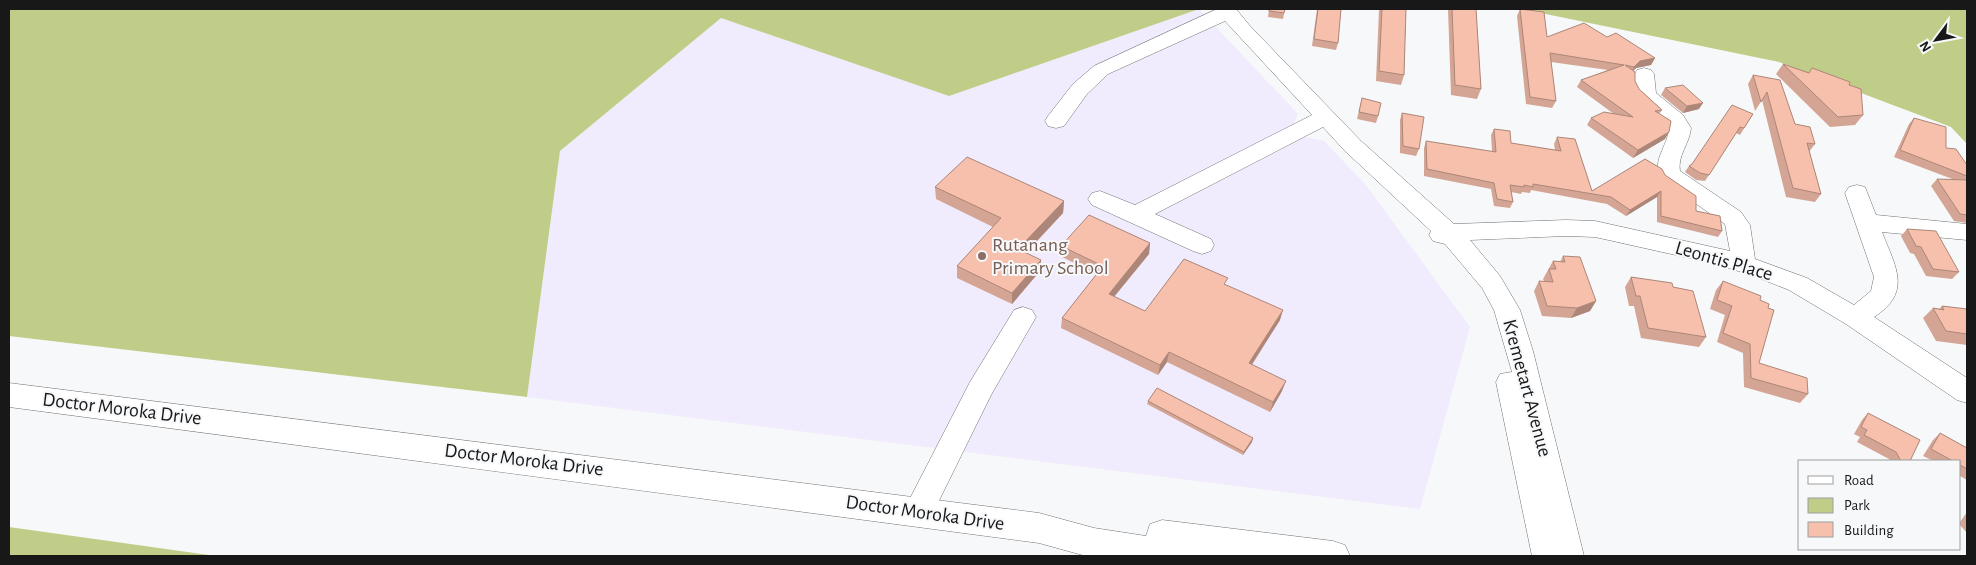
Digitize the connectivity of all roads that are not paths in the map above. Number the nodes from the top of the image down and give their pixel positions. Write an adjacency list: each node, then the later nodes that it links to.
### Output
1 (1227, 10): 3 (street, Kremetart Avenue); 4 (street)
2 (1644, 74): 12 (street)
3 (1325, 117): 7 (street); 9 (street, Kremetart Avenue)
4 (1056, 121)
5 (1857, 193): 8 (street)
6 (1100, 199): 7 (street)
7 (1135, 215): 11 (street)
8 (1866, 222): 10 (street); 14 (street)
9 (1439, 228): 12 (street, Leontis Place); 22 (street, Kremetart Avenue); 23 (street, Kremetart Avenue)
10 (1967, 232)
11 (1202, 245)
12 (1744, 264): 14 (street, Leontis Place)
13 (1023, 317): 17 (street)
14 (1855, 317): 15 (street, Leontis Place)
15 (1967, 392)
16 (9, 394): 17 (main road, Doctor Moroka Drive)
17 (918, 512): 18 (main road, Doctor Moroka Drive)
18 (1039, 528): 19 (main road, Doctor Moroka Drive); 21 (main road, Doctor Moroka Drive)
19 (1157, 553): 20 (main road, Doctor Moroka Drive)
20 (1190, 556)
21 (1333, 556)
22 (1547, 556)
23 (1569, 556)

